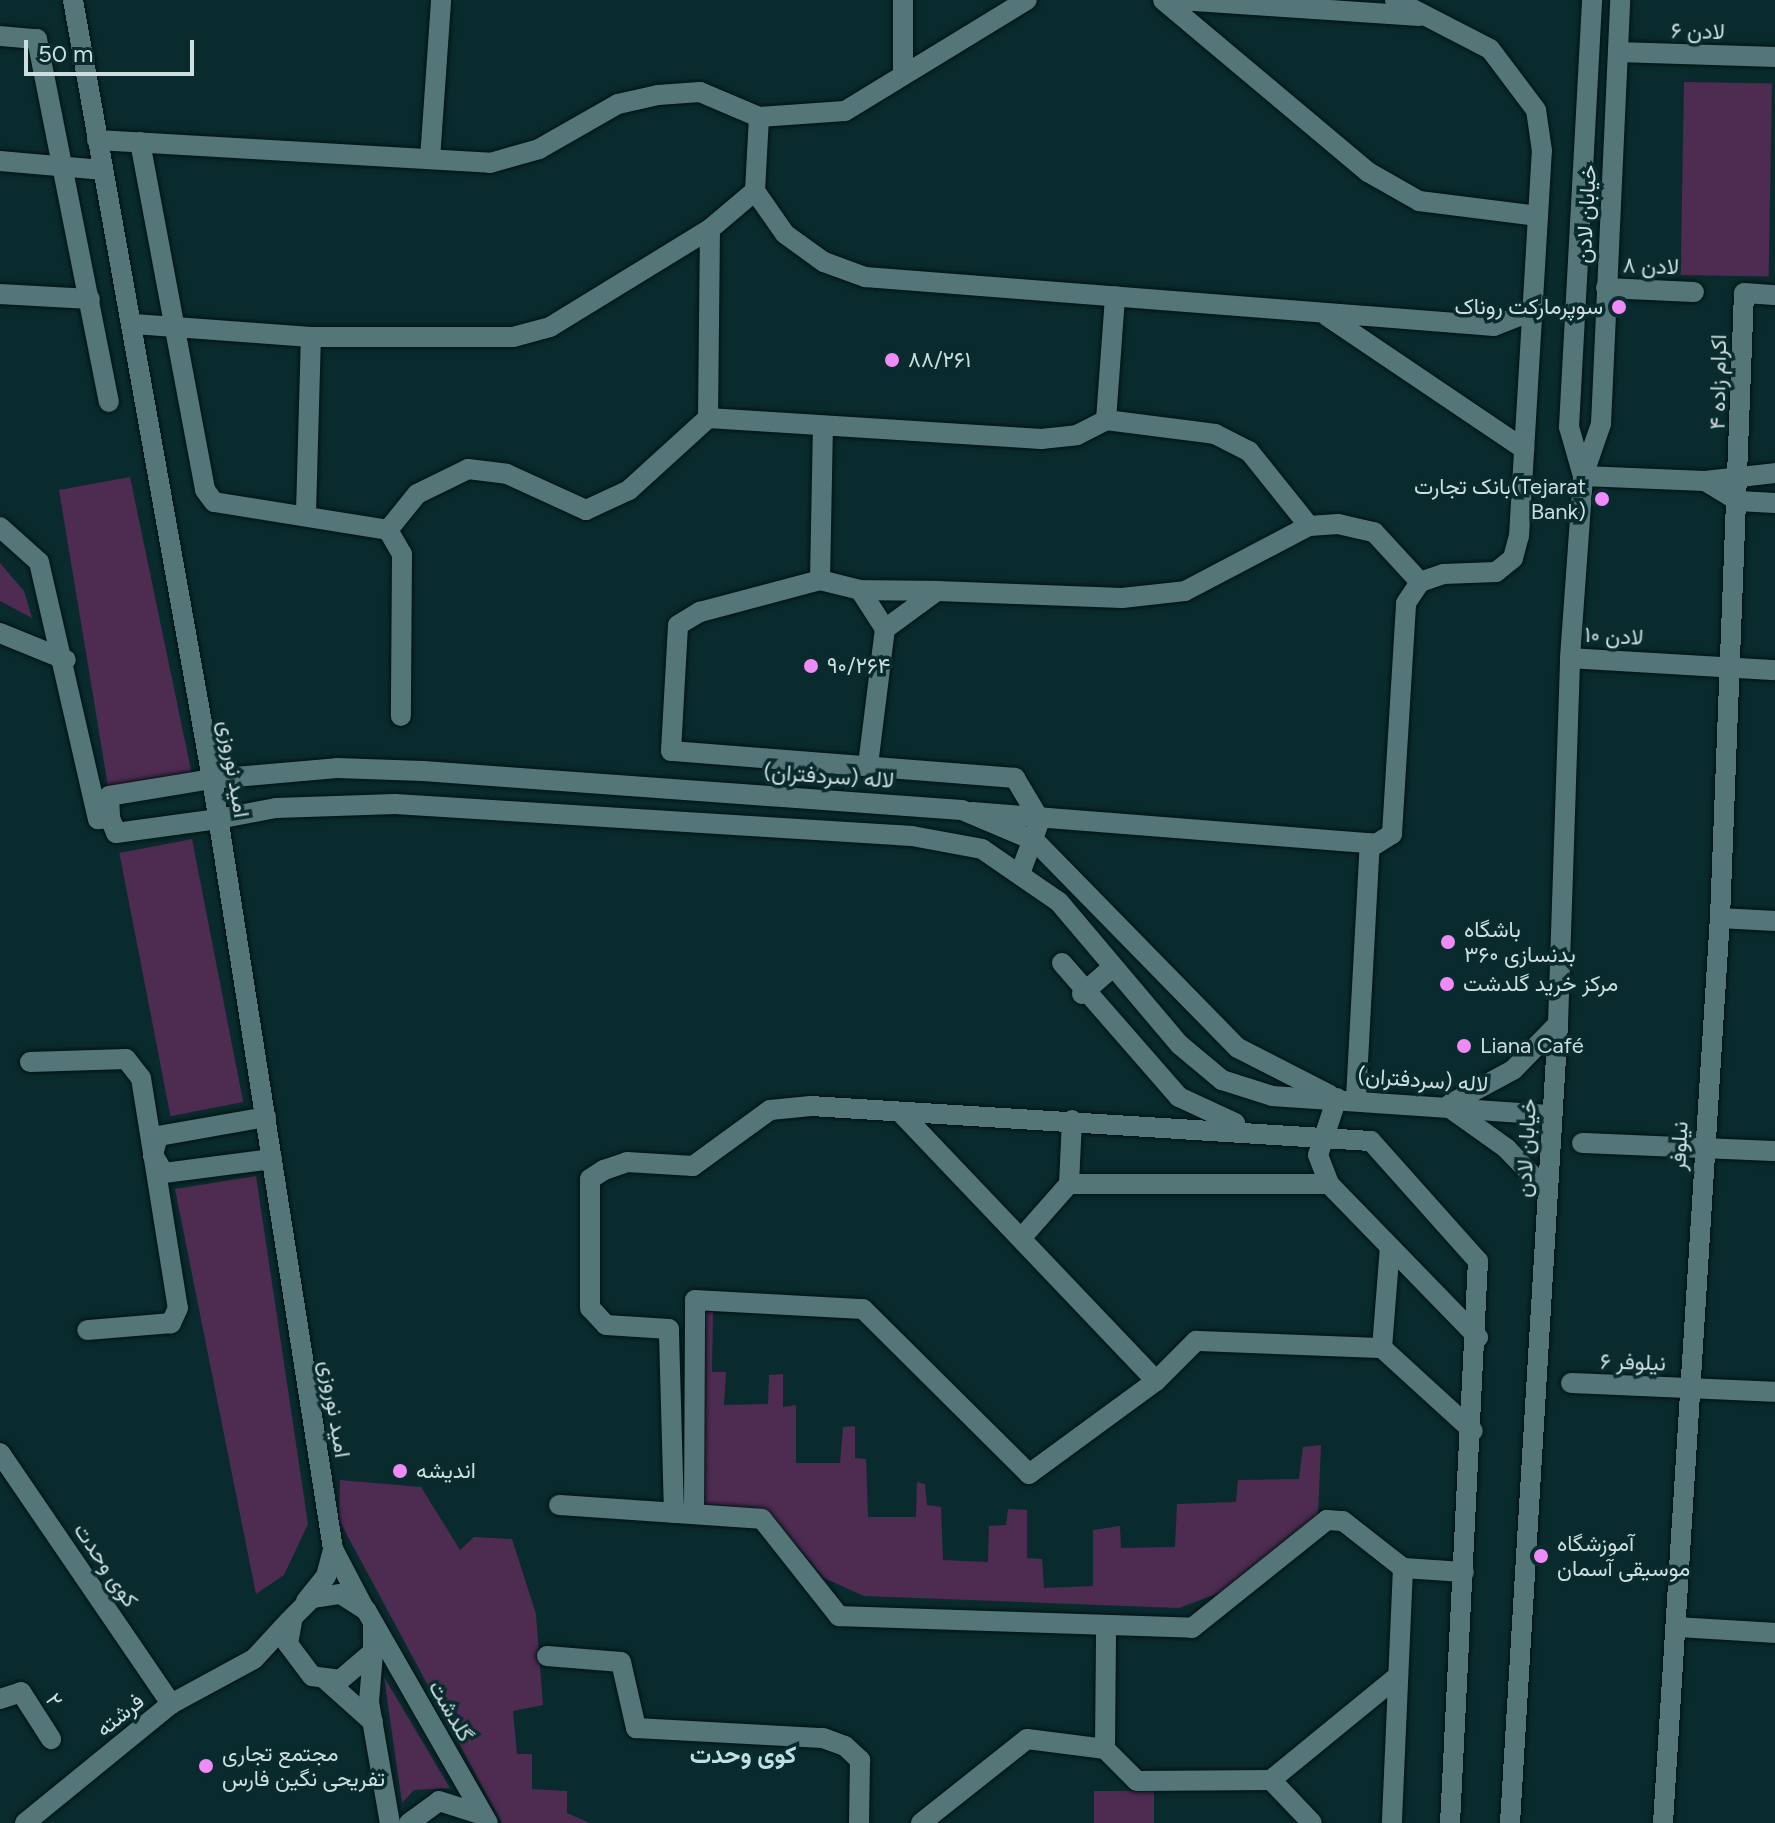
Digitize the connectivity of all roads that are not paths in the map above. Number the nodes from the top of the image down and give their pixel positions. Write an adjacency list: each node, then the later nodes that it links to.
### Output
1 (73, 0): 16 (street, امید نوروزی)
2 (441, 0): 18 (street)
3 (903, 0): 14 (street)
4 (1027, 0): 14 (street)
5 (1163, 0): 23 (street)
6 (1179, 0): 10 (street)
7 (1395, 0): 10 (street)
8 (1592, 0): 43 (street, خیابان لادن)
9 (1620, 0): 12 (street, خیابان لادن)
10 (1433, 17): 23 (street)
11 (0, 36): 20 (street)
12 (1619, 52): 13 (street, ۶ لادن); 25 (street, خیابان لادن)
13 (1775, 57)
14 (903, 70): 15 (street)
15 (759, 117): 18 (street); 22 (street)
16 (97, 140): 17 (street); 21 (street, امید نوروزی)
17 (140, 142): 18 (street); 34 (street)
18 (430, 159)
19 (0, 161): 20 (street)
20 (62, 166): 21 (street); 30 (street)
21 (102, 170): 33 (street, امید نوروزی)
22 (755, 191): 24 (street); 29 (street)
23 (1538, 216): 31 (street)
24 (710, 229): 35 (street); 37 (street)
25 (1606, 288): 26 (street, ۸ لادن); 43 (street, خیابان لادن)
26 (1694, 292)
27 (0, 294): 30 (street)
28 (1775, 295): 41 (street, ۴ اکرام زاده)
29 (1115, 296): 32 (street); 38 (street)
30 (90, 299): 36 (street)
31 (1532, 311): 32 (street); 40 (street)
32 (1320, 312): 40 (street)
33 (134, 324): 34 (street); 63 (street, امید نوروزی)
34 (177, 326): 35 (street); 47 (street)
35 (311, 337): 47 (street)
36 (109, 402)
37 (708, 418): 39 (street); 50 (street)
38 (1106, 420): 39 (street); 48 (street)
39 (823, 426): 51 (street)
40 (1524, 449): 52 (street)
41 (1740, 471): 42 (street); 44 (street); 45 (street, نیلوفر)
42 (1775, 473)
43 (1583, 476): 44 (street); 57 (street, خیابان لادن)
44 (1705, 481): 45 (street)
45 (1738, 501): 46 (street); 59 (street, نیلوفر)
46 (1775, 503)
47 (306, 513): 50 (street)
48 (1309, 526): 52 (street); 54 (street)
49 (0, 527): 58 (street)
50 (388, 530): 61 (street)
51 (820, 580): 53 (street); 62 (street)
52 (1420, 582): 71 (street)
53 (860, 590): 54 (street); 55 (street)
54 (937, 591): 55 (street)
55 (885, 629): 62 (street)
56 (0, 633): 58 (street)
57 (1570, 658): 59 (street, ۱۰ لادن); 78 (street, خیابان لادن)
58 (66, 660): 66 (street)
59 (1729, 667): 60 (street, ۱۰ لادن); 73 (street, نیلوفر)
60 (1775, 670)
61 (401, 716)
62 (868, 765): 68 (street)
63 (212, 779): 64 (street, لاله (سردفتران)); 66 (street, لاله (سردفتران)); 67 (street, امید نوروزی)
64 (637, 786): 65 (street, لاله (سردفتران)); 69 (street)
65 (962, 810): 68 (street); 70 (street, لاله (سردفتران))
66 (110, 818): 67 (street, لاله (سردفتران))
67 (218, 819): 69 (street, لاله (سردفتران)); 84 (street, امید نوروزی)
68 (1040, 820): 70 (street); 71 (street)
69 (637, 823): 72 (street, لاله (سردفتران))
70 (1035, 841): 72 (street); 80 (street, لاله (سردفتران))
71 (1373, 844): 80 (street)
72 (1021, 871): 76 (street, لاله (سردفتران))
73 (1720, 918): 74 (street); 89 (street, نیلوفر)
74 (1775, 921)
75 (1062, 963): 77 (street)
76 (1113, 967): 77 (street); 80 (street, لاله (سردفتران))
77 (1082, 994): 86 (street)
78 (1558, 1024): 81 (street); 83 (street, خیابان لادن)
79 (30, 1062): 91 (street)
80 (1352, 1098): 81 (street, لاله (سردفتران)); 87 (street)
81 (1447, 1105): 83 (street, لاله (سردفتران)); 95 (street)
82 (903, 1115): 85 (street); 96 (street); 108 (street)
83 (1552, 1115): 95 (street, خیابان لادن)
84 (266, 1117): 91 (street); 92 (street, امید نوروزی)
85 (1072, 1120): 86 (street); 93 (street)
86 (1246, 1128): 87 (street)
87 (1320, 1137): 94 (street); 99 (street)
88 (1582, 1143): 89 (street)
89 (1702, 1146): 90 (street); 103 (street, نیلوفر)
90 (1775, 1151)
91 (153, 1155): 92 (street); 98 (street)
92 (272, 1159): 109 (street, امید نوروزی)
93 (1069, 1184): 94 (street); 96 (street)
94 (1329, 1184): 97 (street)
95 (1548, 1192): 138 (street, خیابان لادن)
96 (1024, 1235): 101 (street)
97 (1390, 1247): 99 (street); 100 (street)
98 (87, 1330)
99 (1478, 1337): 105 (street)
100 (1382, 1348): 101 (street); 105 (street)
101 (1156, 1381): 108 (street)
102 (1571, 1383): 103 (street, ۶ نیلوفر)
103 (1693, 1388): 104 (street, ۶ نیلوفر); 115 (street, نیلوفر)
104 (1775, 1392)
105 (1473, 1431): 111 (street)
106 (0, 1453): 124 (street, کوی وحدت)
107 (559, 1505): 108 (street)
108 (684, 1514): 114 (street)
109 (333, 1549): 112 (street, فرشته); 113 (street, گلدشت)
110 (1403, 1568): 111 (street); 114 (street); 121 (street)
111 (1464, 1572): 137 (street)
112 (297, 1611): 113 (street); 119 (street, فرشته); 120 (street)
113 (369, 1615): 117 (street); 129 (street, گلدشت)
114 (1106, 1625): 127 (street)
115 (1677, 1627): 116 (street); 139 (street, نیلوفر)
116 (1775, 1633)
117 (373, 1652): 122 (street); 125 (street)
118 (547, 1656): 133 (street)
119 (254, 1659): 120 (street); 124 (street, فرشته)
120 (299, 1666): 122 (street)
121 (1398, 1676): 128 (street); 136 (street)
122 (326, 1680): 125 (street)
123 (8, 1694): 126 (street, ۲)
124 (171, 1704): 130 (street, فرشته)
125 (373, 1722): 131 (street)
126 (51, 1739)
127 (1105, 1749): 128 (street); 134 (street)
128 (1271, 1780): 135 (street)
129 (486, 1819): 132 (street)
130 (25, 1823)
131 (390, 1823)
132 (409, 1823)
133 (859, 1823)
134 (921, 1823)
135 (1312, 1823)
136 (1392, 1823)
137 (1450, 1823)
138 (1510, 1823)
139 (1663, 1823)

